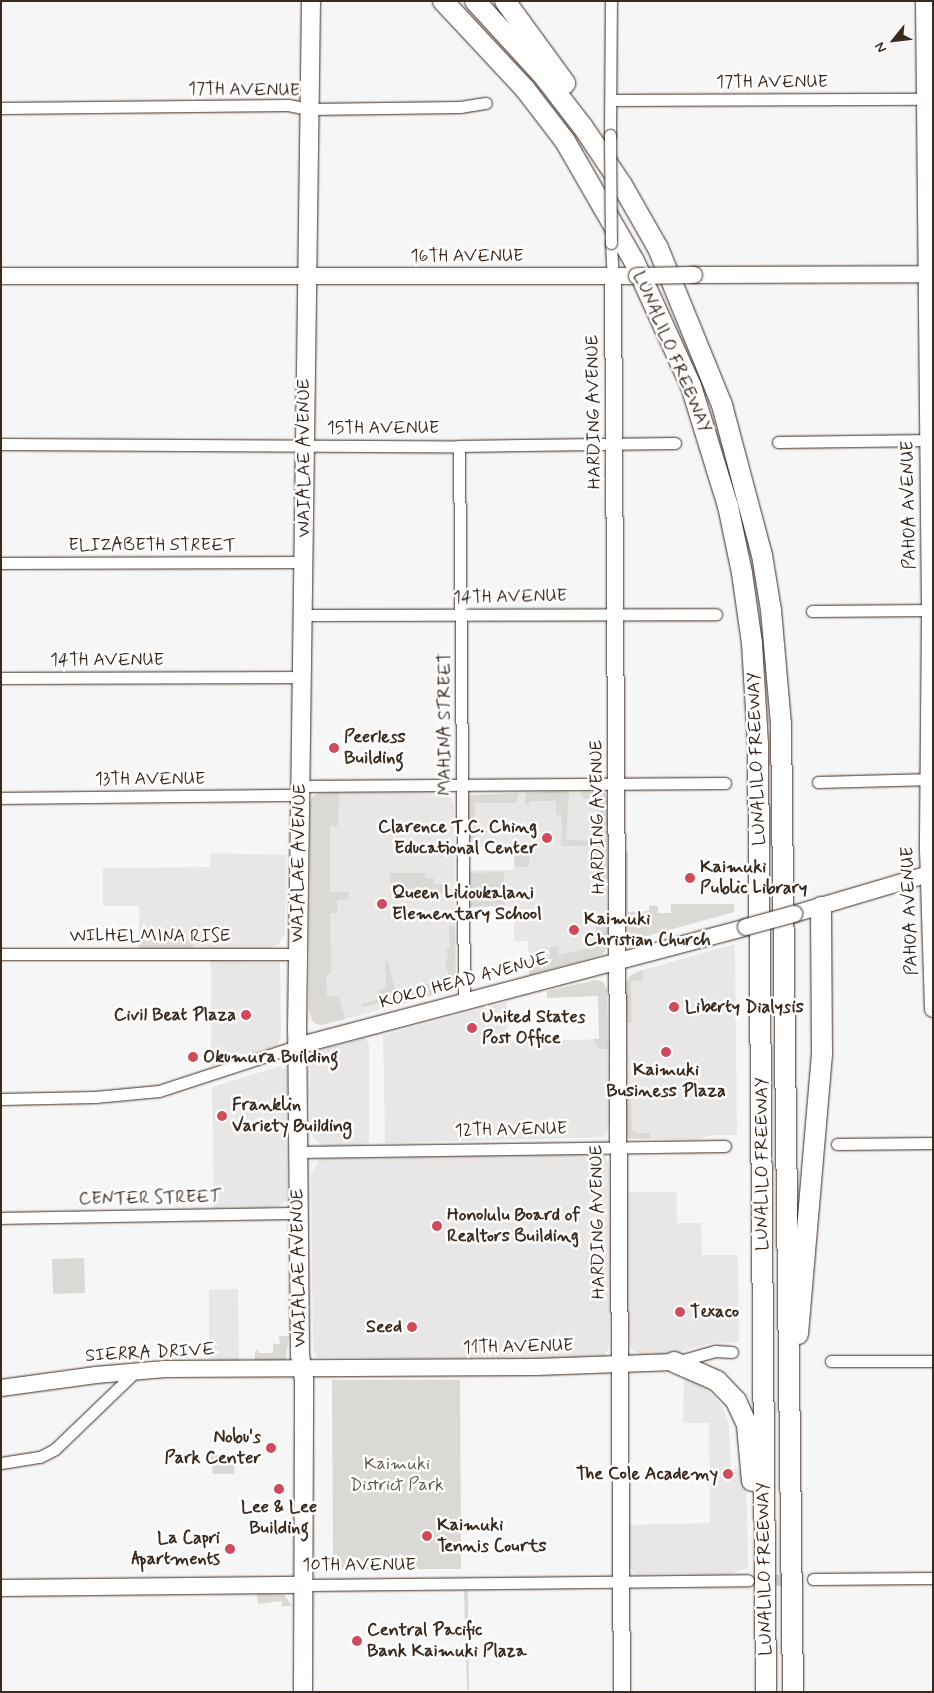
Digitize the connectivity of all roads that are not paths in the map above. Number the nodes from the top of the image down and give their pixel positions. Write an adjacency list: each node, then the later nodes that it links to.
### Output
1 (303, 1): 8 (main road, WAIALAE AVENUE)
2 (311, 1): 8 (main road, WAIALAE AVENUE)
3 (443, 1): 78 (highway, LUNALILO FREEWAY)
4 (475, 1): 14 (highway, LUNALILO FREEWAY)
5 (505, 1): 14 (highway)
6 (611, 1): 10 (street, HARDING AVENUE)
7 (924, 1): 9 (street, PAHOA AVENUE)
8 (309, 33): 13 (main road, WAIALAE AVENUE)
9 (929, 99): 10 (street, 17TH AVENUE); 15 (street, PAHOA AVENUE)
10 (610, 100): 18 (street, HARDING AVENUE, bridge)
11 (486, 103): 13 (street, 17TH AVENUE)
12 (1, 108): 13 (street, 17TH AVENUE)
13 (308, 109): 17 (main road, WAIALAE AVENUE)
14 (658, 248): 67 (highway, LUNALILO FREEWAY)
15 (929, 274): 18 (street, 16TH AVENUE, bridge); 19 (street, PAHOA AVENUE)
16 (1, 276): 17 (street, 16TH AVENUE)
17 (305, 276): 18 (street, 16TH AVENUE); 24 (main road, WAIALAE AVENUE)
18 (613, 276): 21 (street, HARDING AVENUE)
19 (930, 440): 20 (street); 28 (street, PAHOA AVENUE)
20 (778, 442)
21 (614, 443): 22 (street, 15TH AVENUE); 25 (street, 15TH AVENUE); 30 (street, HARDING AVENUE)
22 (675, 443)
23 (1, 444): 24 (street, 15TH AVENUE)
24 (304, 445): 25 (street, 15TH AVENUE); 27 (main road, WAIALAE AVENUE)
25 (459, 446): 33 (street, MAHINA STREET)
26 (1, 562): 27 (street, ELIZABETH STREET)
27 (304, 562): 32 (main road, WAIALAE AVENUE)
28 (931, 610): 29 (street); 36 (street, PAHOA AVENUE)
29 (812, 611)
30 (616, 613): 31 (street, 14TH AVENUE); 33 (street, 14TH AVENUE); 38 (street, HARDING AVENUE)
31 (716, 614)
32 (303, 615): 33 (street, 14TH AVENUE); 34 (main road, WAIALAE AVENUE)
33 (462, 615): 40 (street, MAHINA STREET)
34 (302, 677): 35 (street, 14TH AVENUE); 41 (main road, WAIALAE AVENUE)
35 (1, 678)
36 (930, 780): 37 (street); 43 (street, PAHOA AVENUE)
37 (818, 782)
38 (618, 783): 39 (street, 13TH AVENUE); 40 (street, 13TH AVENUE); 47 (street, HARDING AVENUE)
39 (725, 783)
40 (463, 786): 41 (street, 13TH AVENUE); 48 (street, MAHINA STREET)
41 (300, 790): 42 (street, 13TH AVENUE); 46 (main road, WAIALAE AVENUE)
42 (1, 798)
43 (931, 874): 44 (street, KOKO HEAD AVENUE); 49 (street, PAHOA AVENUE)
44 (821, 907): 47 (street, KOKO HEAD AVENUE, bridge); 67 (highway)
45 (1, 954): 46 (street, WILHELMINA RISE)
46 (298, 954): 50 (main road, WAIALAE AVENUE)
47 (619, 960): 48 (street, KOKO HEAD AVENUE); 54 (street, HARDING AVENUE)
48 (464, 1002): 50 (street, KOKO HEAD AVENUE)
49 (933, 1009)
50 (297, 1046): 51 (street, KOKO HEAD AVENUE); 56 (main road, WAIALAE AVENUE)
51 (1, 1099)
52 (933, 1143): 53 (street)
53 (838, 1144)
54 (618, 1146): 55 (street, 12TH AVENUE); 56 (street, 12TH AVENUE); 63 (street, HARDING AVENUE)
55 (725, 1146)
56 (298, 1152): 57 (main road, WAIALAE AVENUE)
57 (299, 1212): 58 (street, CENTER STREET); 64 (main road, WAIALAE AVENUE)
58 (1, 1218)
59 (732, 1352): 61 (street, 11TH AVENUE)
60 (933, 1361): 62 (street)
61 (674, 1362): 63 (street, 11TH AVENUE); 77 (highway)
62 (831, 1362)
63 (620, 1365): 64 (street, 11TH AVENUE); 72 (street, HARDING AVENUE)
64 (302, 1369): 65 (street, SIERRA DRIVE); 73 (main road, WAIALAE AVENUE)
65 (136, 1371): 66 (street, SIERRA DRIVE); 68 (street)
66 (1, 1388)
67 (789, 1426): 79 (highway, LUNALILO FREEWAY)
68 (1, 1463)
69 (933, 1578): 71 (street)
70 (748, 1580): 72 (street, 10TH AVENUE)
71 (813, 1580)
72 (622, 1582): 73 (street, 10TH AVENUE); 76 (street, HARDING AVENUE)
73 (304, 1585): 74 (street, 10TH AVENUE); 75 (main road, WAIALAE AVENUE)
74 (1, 1588)
75 (303, 1692)
76 (622, 1692)
77 (762, 1692)
78 (766, 1692)
79 (792, 1692)

